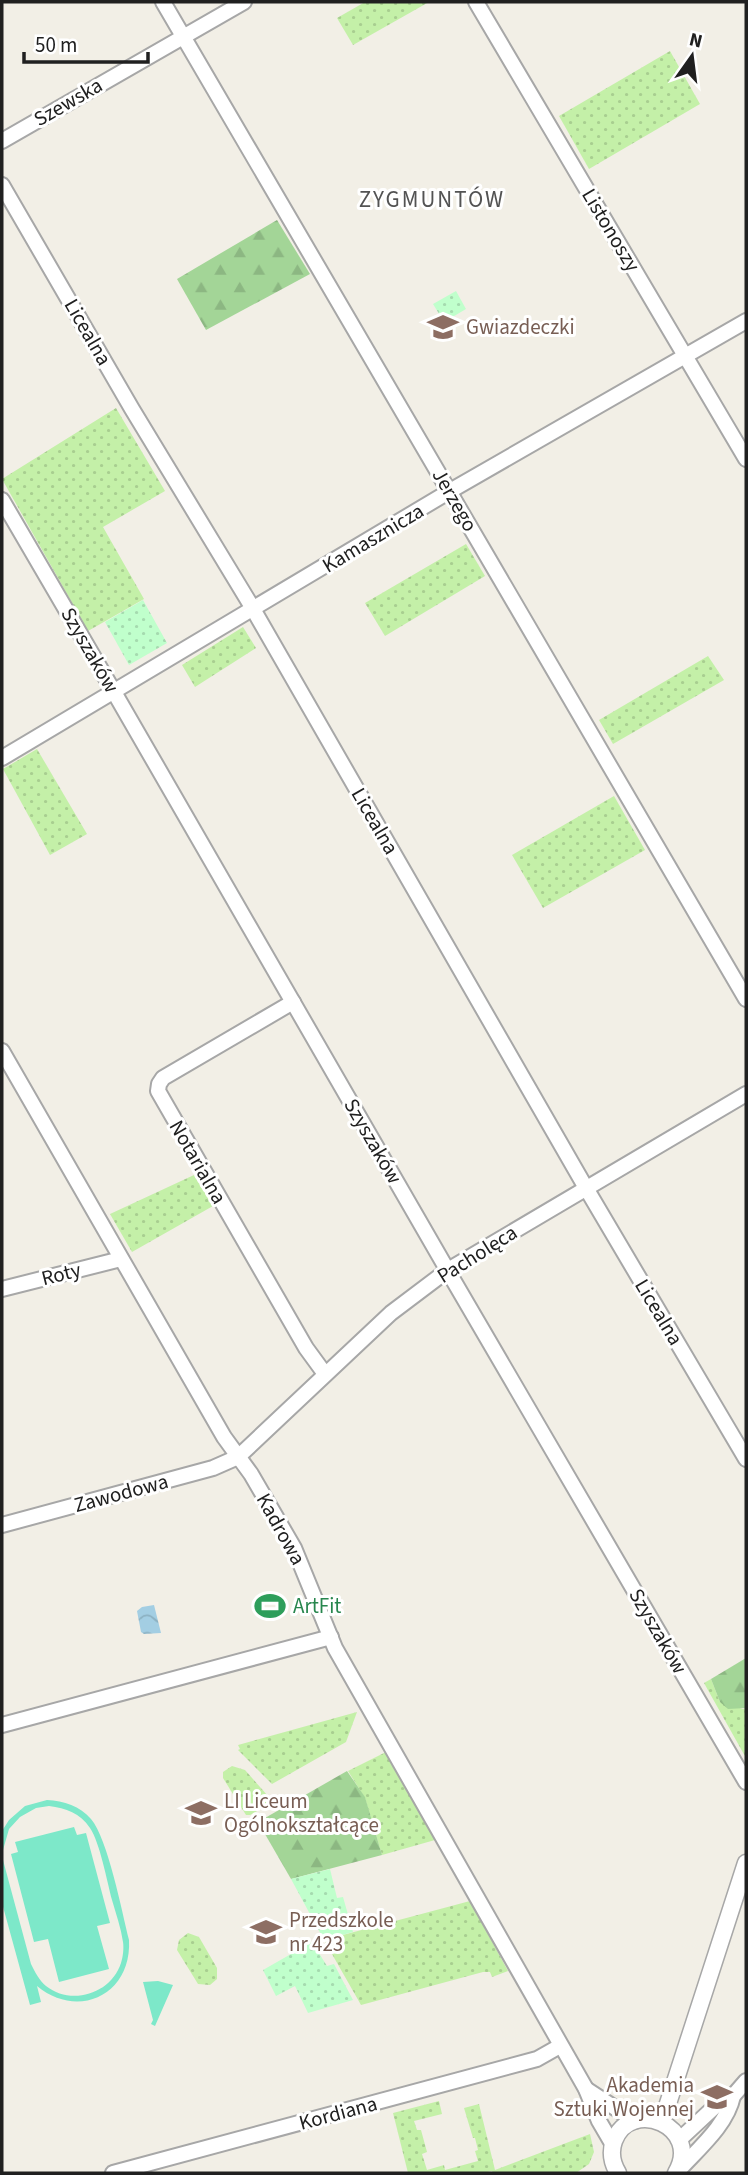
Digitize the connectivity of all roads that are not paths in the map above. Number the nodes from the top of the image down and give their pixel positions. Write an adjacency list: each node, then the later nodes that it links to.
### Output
1 (163, 2): 4 (street, Jerzego)
2 (244, 2): 4 (street, Szewska)
3 (476, 2): 8 (street, Listonoszy)
4 (183, 36): 5 (street, Szewska); 10 (street, Jerzego)
5 (2, 141)
6 (2, 185): 12 (street, Licealna)
7 (746, 321): 8 (street, Kamasznicza)
8 (685, 356): 9 (street, Listonoszy); 10 (street, Kamasznicza)
9 (746, 459)
10 (450, 491): 12 (street, Kamasznicza); 15 (street, Jerzego)
11 (2, 500): 13 (street, Szyszaków)
12 (253, 610): 13 (street, Kamasznicza); 19 (street, Licealna)
13 (114, 692): 14 (street, Kamasznicza); 16 (street, Szyszaków)
14 (2, 758)
15 (746, 999)
16 (293, 1003): 21 (street, Szyszaków); 23 (street, Notarialna)
17 (2, 1051): 20 (street, Kadrowa)
18 (746, 1094): 19 (street, Pacholęca)
19 (586, 1188): 21 (street, Pacholęca); 25 (street, Licealna)
20 (121, 1259): 22 (street, Roty); 24 (street, Kadrowa)
21 (448, 1270): 23 (street, Pacholęca); 29 (street, Szyszaków)
22 (2, 1289)
23 (325, 1374): 24 (street, Pacholęca)
24 (238, 1457): 26 (street, Zawodowa); 27 (street, Kadrowa)
25 (746, 1459)
26 (2, 1525)
27 (331, 1637): 28 (street); 31 (street, Kadrowa)
28 (2, 1725)
29 (746, 1782)
30 (746, 1863): 36 (street)
31 (560, 2046): 33 (street, Kadrowa); 41 (street, Kordiana)
32 (746, 2081): 34 (street)
33 (586, 2089): 35 (street, Kadrowa); 38 (street, Kadrowa)
34 (733, 2096): 37 (street); 40 (street)
35 (635, 2121): 36 (street); 38 (street)
36 (662, 2122): 37 (street)
37 (679, 2140): 40 (street)
38 (613, 2145): 39 (street)
39 (614, 2172)
40 (677, 2172)
41 (113, 2173)

